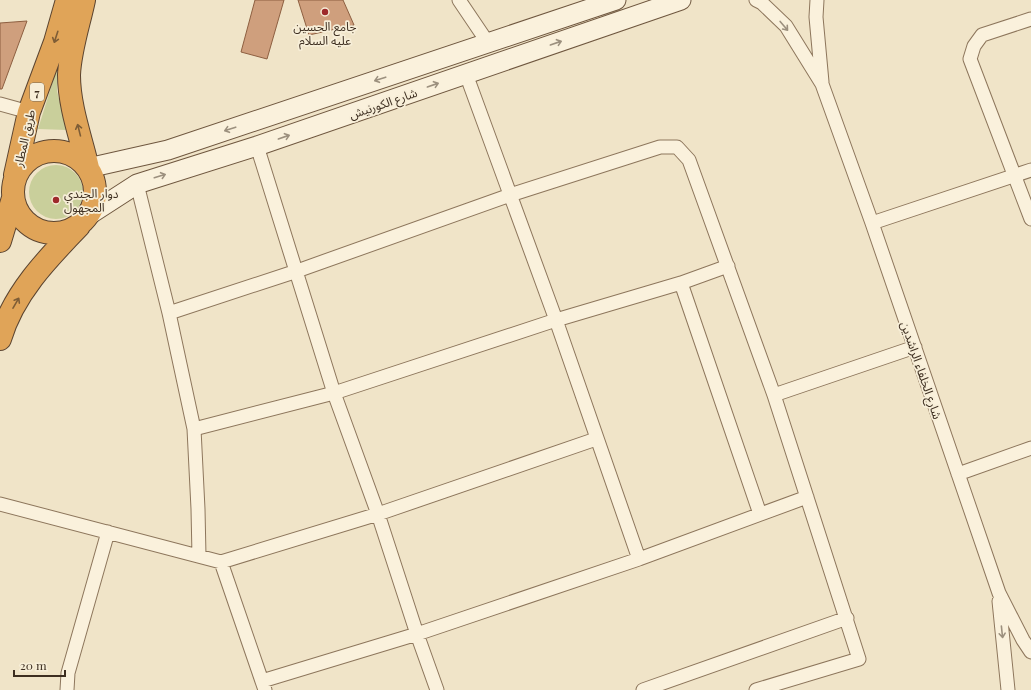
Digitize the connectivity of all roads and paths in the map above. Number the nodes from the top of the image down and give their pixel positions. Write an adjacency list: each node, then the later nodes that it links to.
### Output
1 (68, 0): 13 (highway, طريق المطار / 7, one-way to 13)
2 (84, 0): 15 (highway, one-way to 2)
3 (459, 0): 9 (street)
4 (616, 0): 9 (street, شارع الكورنيش)
5 (681, 0): 10 (street, شارع الكورنيش, one-way to 5)
6 (817, 0): 11 (street, شارع الخلفاء الراشدين)
7 (760, 1): 11 (street, شارع الخلفاء الراشدين, one-way to 11)
8 (1031, 19): 17 (street)
9 (488, 43): 15 (street, شارع الكورنيش, one-way to 15)
10 (466, 74): 14 (street, شارع الكورنيش, one-way to 10); 20 (street)
11 (822, 84): 23 (street, شارع الخلفاء الراشدين)
12 (0, 104): 13 (street)
13 (29, 112): 19 (highway, طريق المطار / 7)
14 (257, 146): 18 (street, شارع الكورنيش, one-way to 14); 26 (street)
15 (88, 168): 19 (highway); 21 (highway)
16 (1031, 170): 17 (street)
17 (1015, 176): 22 (street); 23 (street)
18 (137, 184): 21 (street, شارع الكورنيش); 28 (street)
19 (13, 192): 21 (highway); 24 (highway, طريق المطار / 7)
20 (510, 195): 25 (street); 26 (street); 29 (street)
21 (87, 218): 30 (highway, one-way to 21)
22 (1031, 219)
23 (872, 223): 31 (street, شارع الخلفاء الراشدين)
24 (0, 241)
25 (728, 266): 27 (street); 33 (street)
26 (297, 271): 28 (street); 32 (street)
27 (682, 283): 29 (street); 41 (street)
28 (168, 313): 34 (street)
29 (556, 320): 32 (street); 35 (street)
30 (0, 339)
31 (915, 347): 33 (street); 37 (street, شارع الخلفاء الراشدين)
32 (334, 393): 34 (street); 40 (street)
33 (774, 394): 38 (street)
34 (194, 429): 43 (street)
35 (596, 439): 40 (street); 44 (street)
36 (1031, 448): 37 (street)
37 (958, 474): 46 (street, شارع الخلفاء الراشدين)
38 (807, 497): 41 (street); 47 (street)
39 (0, 504): 42 (street)
40 (378, 514): 45 (street); 48 (street)
41 (760, 514): 44 (street)
42 (108, 532): 43 (street); 52 (street)
43 (199, 556): 45 (street)
44 (639, 559): 48 (street)
45 (221, 562): 51 (street)
46 (999, 593): 49 (street, شارع الخلفاء الراشدين); 56 (street, one-way to 56)
47 (847, 618): 50 (street); 55 (street)
48 (417, 634): 51 (street); 53 (street)
49 (1031, 652)
50 (673, 685): 54 (street)
51 (263, 686)
52 (67, 690)
53 (437, 690)
54 (643, 690)
55 (756, 690)
56 (1008, 690)

